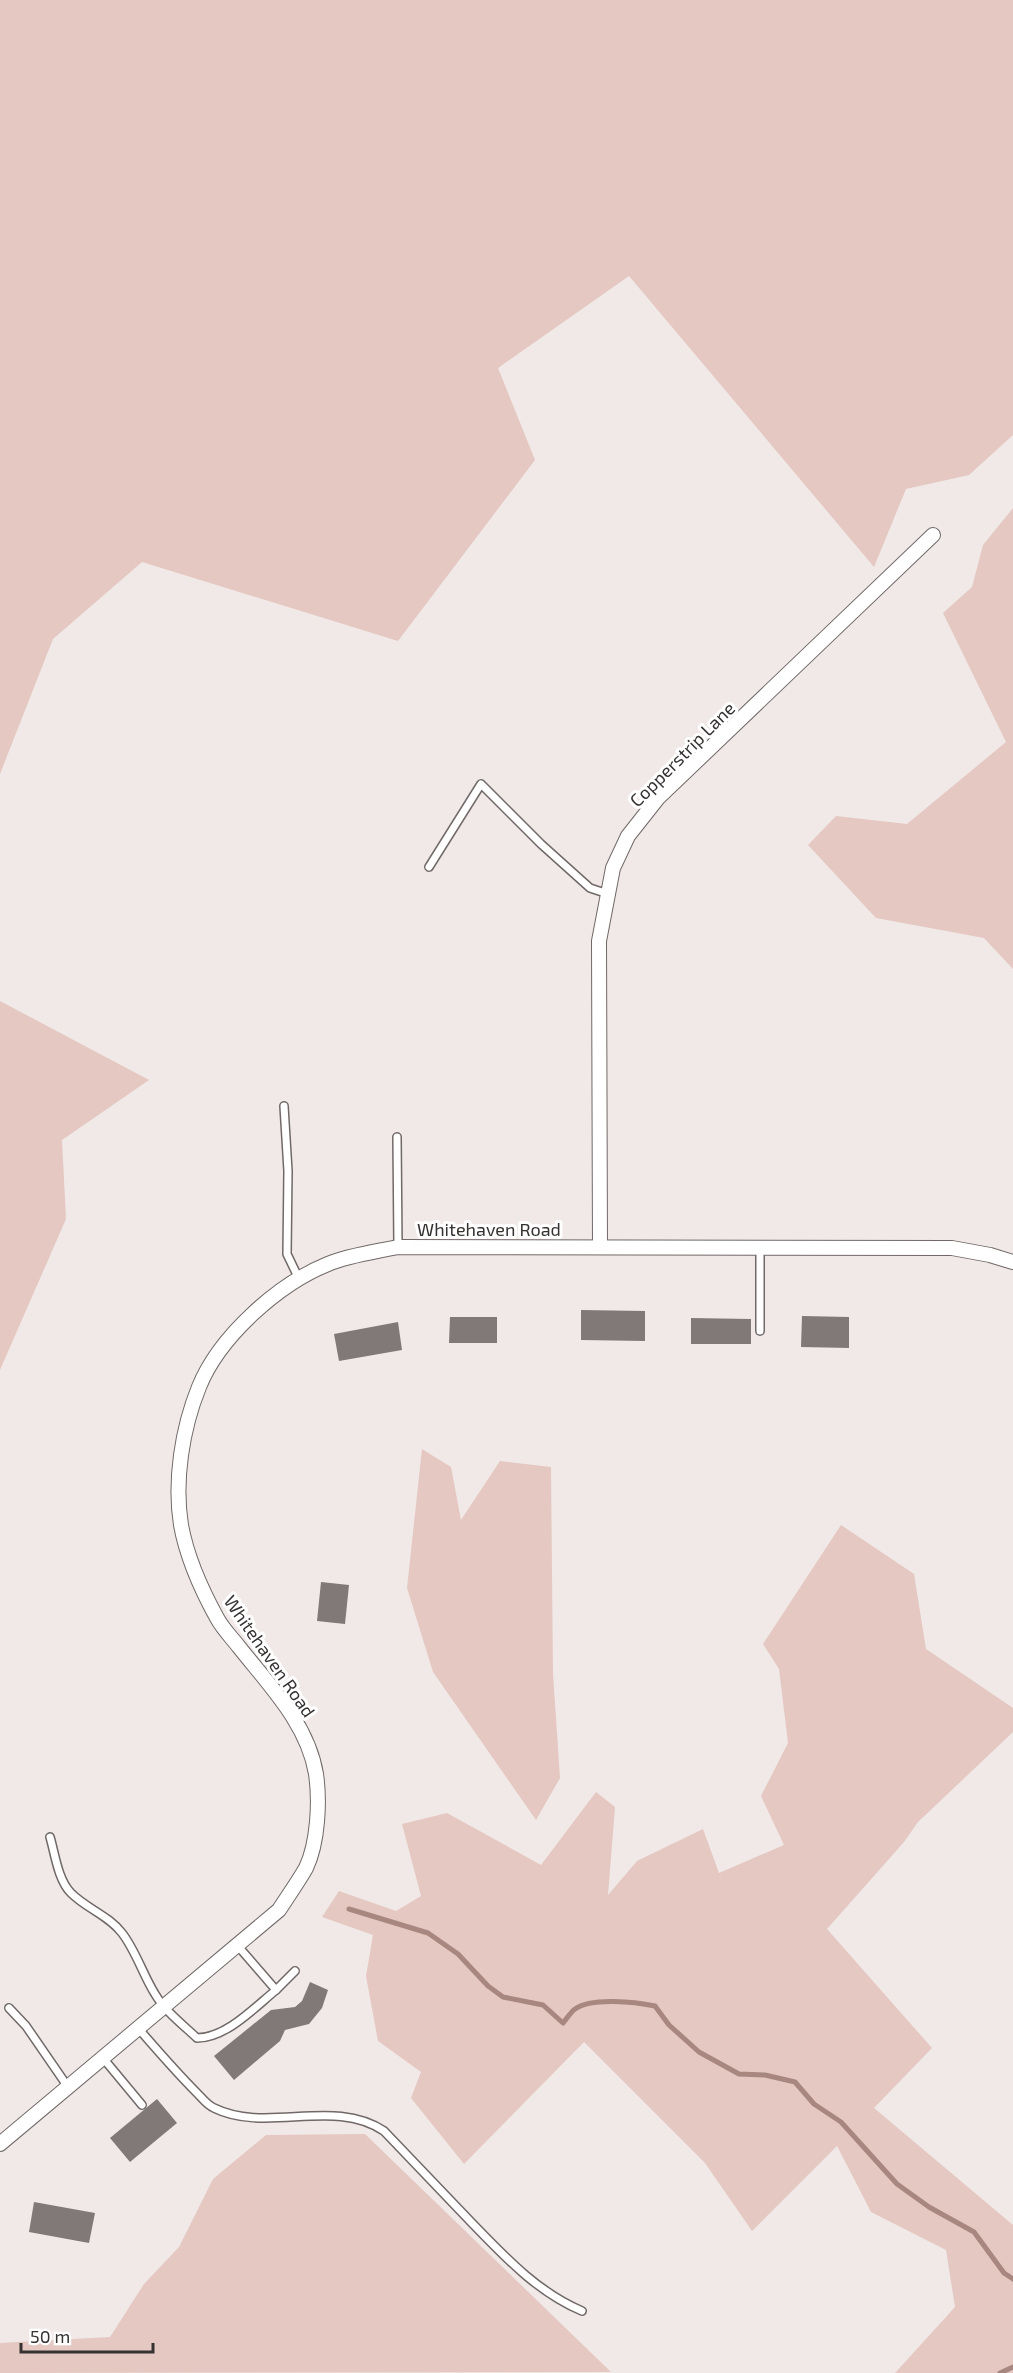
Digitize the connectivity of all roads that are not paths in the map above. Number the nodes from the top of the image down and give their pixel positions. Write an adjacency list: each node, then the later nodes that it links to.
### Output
1 (933, 536): 3 (street, Copperstrip Lane)
2 (429, 867): 3 (lane)
3 (608, 894): 7 (street, Copperstrip Lane)
4 (284, 1106): 10 (lane)
5 (397, 1137): 6 (lane)
6 (398, 1247): 7 (street, Whitehaven Road); 10 (street, Whitehaven Road)
7 (600, 1247): 8 (street, Whitehaven Road)
8 (760, 1248): 9 (street, Whitehaven Road); 11 (lane)
9 (1013, 1263)
10 (299, 1280): 13 (street, Whitehaven Road)
11 (760, 1331)
12 (50, 1837): 16 (lane)
13 (237, 1945): 15 (lane); 16 (street, Whitehaven Road)
14 (296, 1971): 15 (lane)
15 (276, 1990): 16 (lane)
16 (164, 2006): 18 (street, Whitehaven Road)
17 (9, 2008): 20 (lane)
18 (138, 2028): 19 (street, Whitehaven Road); 23 (lane)
19 (103, 2058): 20 (street, Whitehaven Road); 21 (lane)
20 (68, 2087): 22 (street, Whitehaven Road)
21 (142, 2105)
22 (0, 2144)
23 (582, 2311)

